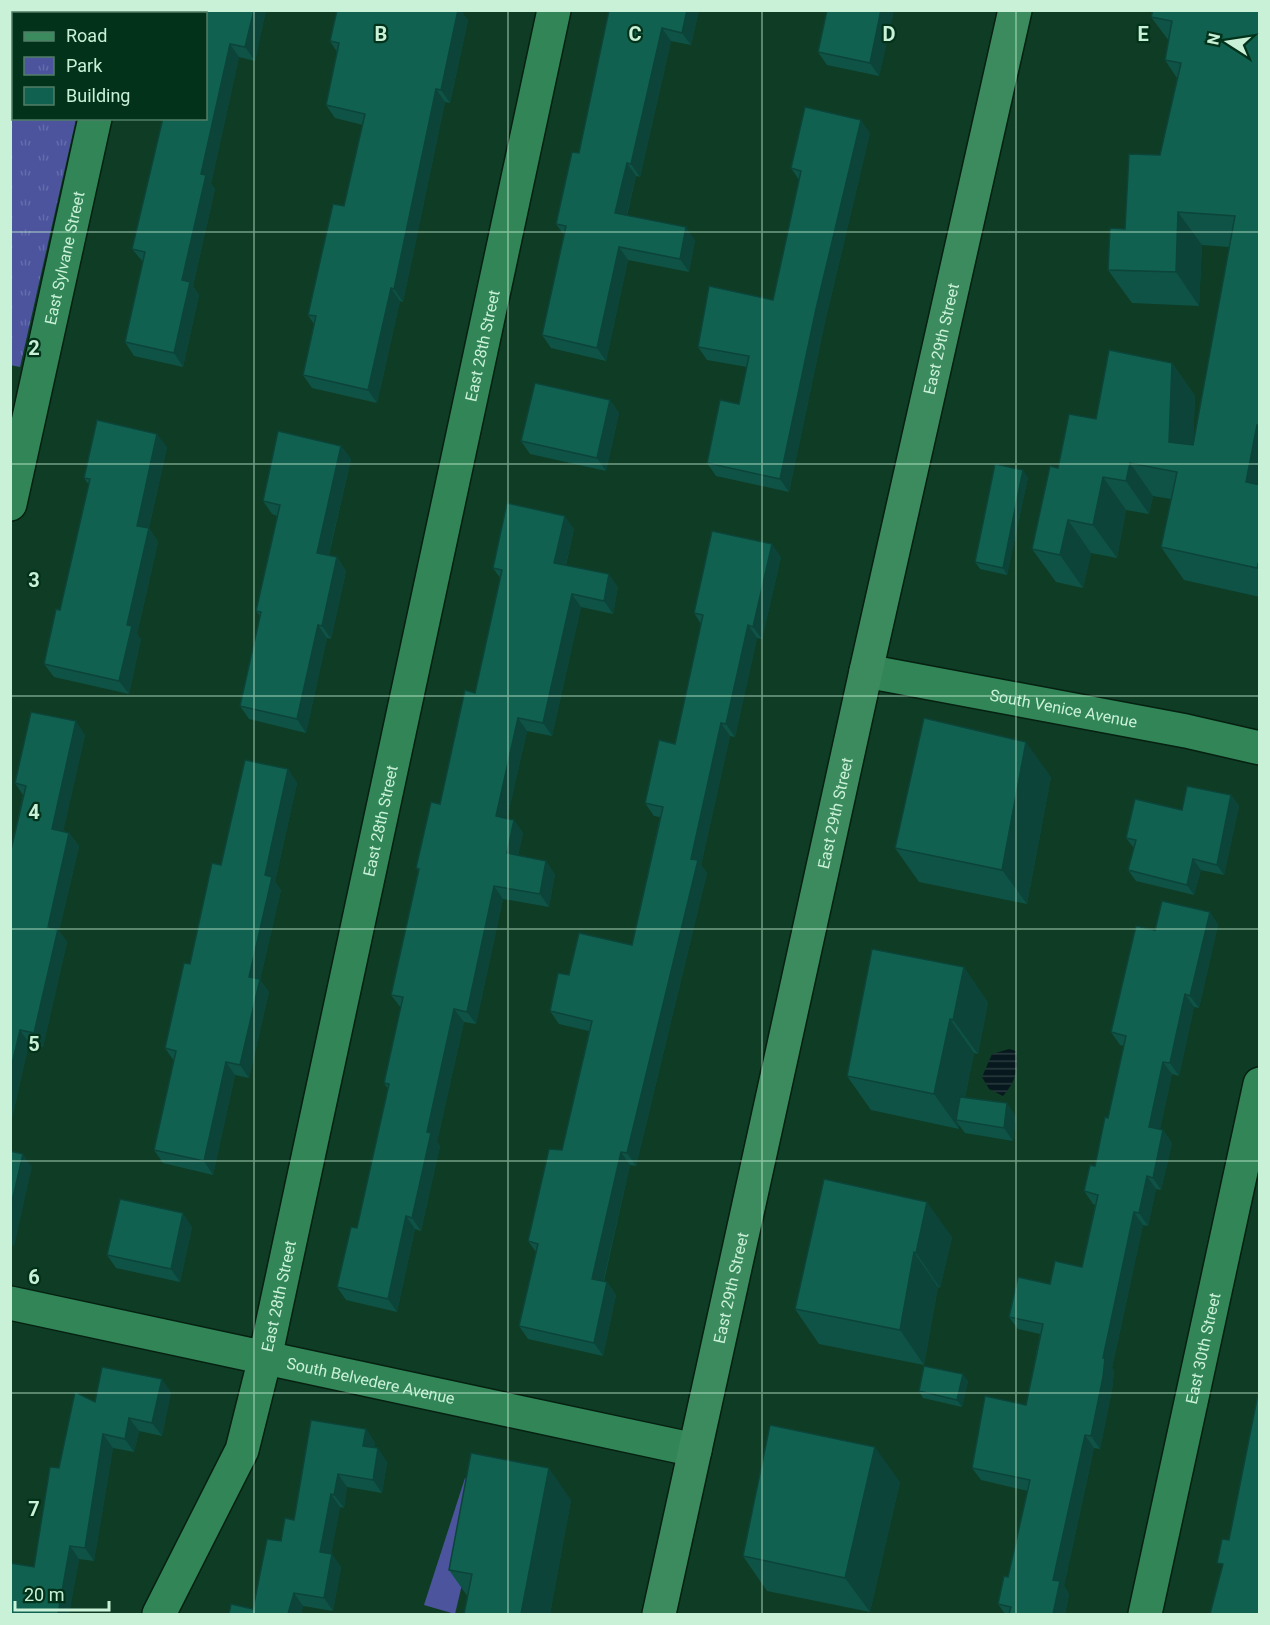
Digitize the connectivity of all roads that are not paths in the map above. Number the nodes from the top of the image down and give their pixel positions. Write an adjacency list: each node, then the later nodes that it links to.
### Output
1 (554, 10): 9 (street, East 28th Street)
2 (1015, 10): 5 (street, East 29th Street)
3 (95, 120): 4 (street, East Sylvane Street)
4 (10, 504)
5 (866, 671): 6 (street, South Venice Avenue); 10 (street, East 29th Street)
6 (1260, 748)
7 (1260, 1084): 13 (street, East 30th Street)
8 (10, 1303): 9 (street, South Belvedere Avenue)
9 (265, 1358): 10 (street, South Belvedere Avenue); 11 (street, East 28th Street)
10 (695, 1450): 12 (street, East 29th Street)
11 (159, 1614)
12 (659, 1614)
13 (1145, 1614)

